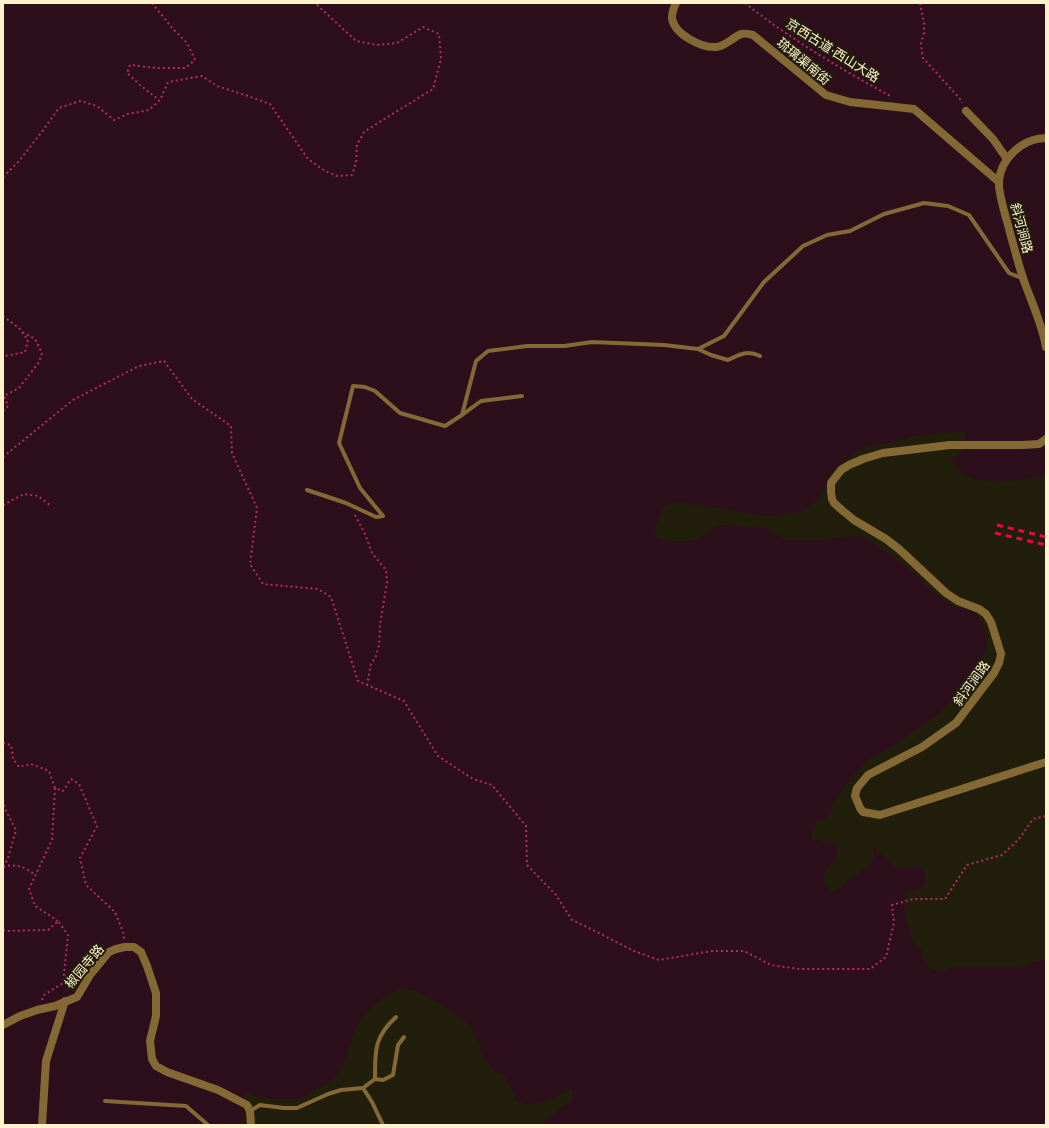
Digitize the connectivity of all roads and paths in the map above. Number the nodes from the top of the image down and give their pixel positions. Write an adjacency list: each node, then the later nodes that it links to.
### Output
1 (152, 3): 7 (path)
2 (315, 3): 7 (path)
3 (676, 3): 12 (street, 琉璃渠南街)
4 (745, 3): 6 (path, 京西古道·西山大路)
5 (920, 3): 8 (path)
6 (894, 98)
7 (160, 100): 11 (path)
8 (966, 111): 10 (street)
9 (1046, 138): 10 (street, 斜河涧路)
10 (1007, 159): 12 (street, 斜河涧路)
11 (3, 177)
12 (999, 182): 13 (street, 斜河涧路)
13 (1024, 280): 16 (street, 斜河涧路); 17 (lane)
14 (3, 316): 15 (path)
15 (22, 332): 18 (path); 21 (path)
16 (1046, 347)
17 (698, 349): 19 (lane); 22 (lane)
18 (3, 355)
19 (760, 356)
20 (522, 396): 22 (lane)
21 (3, 411)
22 (462, 415): 26 (lane)
23 (1046, 439): 31 (street, 斜河涧路)
24 (3, 457): 29 (path)
25 (307, 490): 26 (lane)
26 (346, 503): 29 (path)
27 (3, 505): 28 (path)
28 (51, 506)
29 (367, 685): 34 (path)
30 (3, 744): 32 (path)
31 (1046, 762)
32 (55, 788): 36 (path); 39 (path)
33 (3, 800): 35 (path)
34 (1046, 816)
35 (3, 868): 36 (path)
36 (35, 875): 37 (path)
37 (58, 922): 38 (path); 41 (path)
38 (3, 930)
39 (125, 947): 40 (street, 椒园寺路); 48 (street, 椒园寺路)
40 (65, 1001): 41 (street, 椒园寺路); 49 (street)
41 (37, 1010): 43 (street, 椒园寺路)
42 (396, 1017): 45 (lane)
43 (3, 1025)
44 (404, 1037): 45 (lane)
45 (375, 1079): 46 (lane)
46 (363, 1088): 48 (lane); 52 (lane)
47 (105, 1101): 50 (lane)
48 (250, 1111): 51 (street)
49 (42, 1125)
50 (208, 1125)
51 (251, 1125)
52 (383, 1125)

